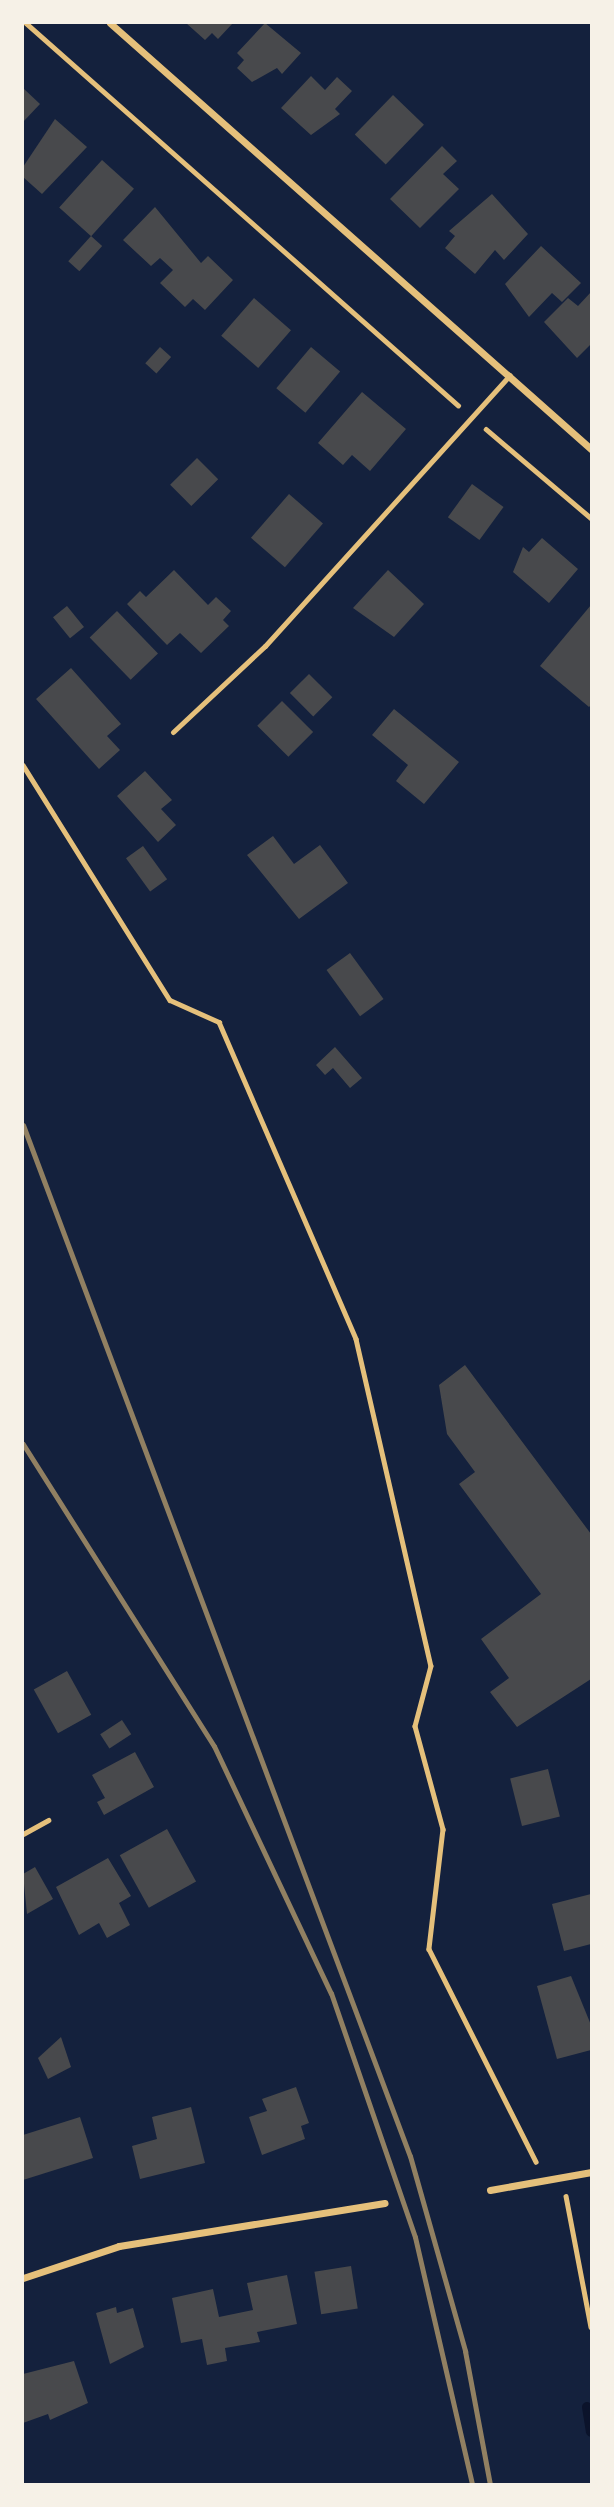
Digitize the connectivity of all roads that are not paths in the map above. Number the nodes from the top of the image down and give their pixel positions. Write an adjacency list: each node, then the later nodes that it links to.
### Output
1 (110, 23): 2 (street)
2 (510, 375): 3 (street); 4 (lane)
3 (591, 449)
4 (173, 732)
5 (48, 1820): 6 (lane)
6 (23, 1834)
7 (591, 2172): 8 (street)
8 (490, 2190)
9 (385, 2203): 10 (street)
10 (23, 2278)

